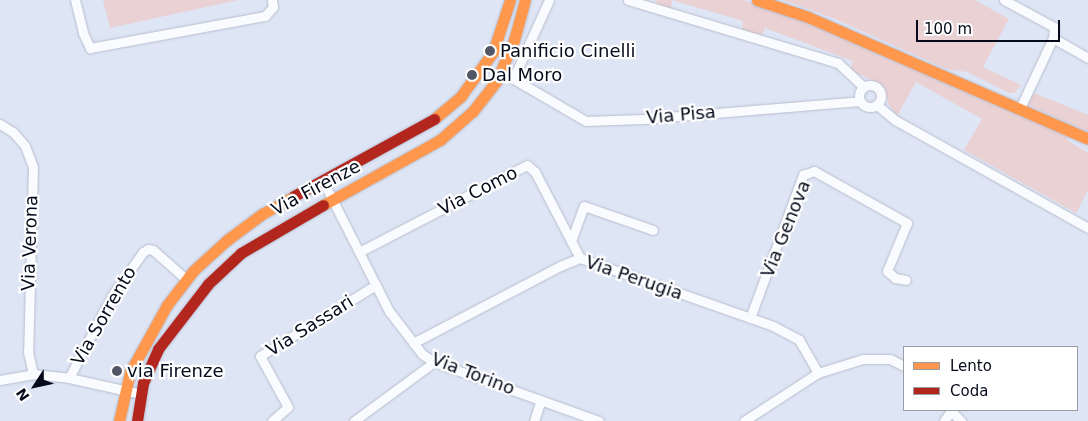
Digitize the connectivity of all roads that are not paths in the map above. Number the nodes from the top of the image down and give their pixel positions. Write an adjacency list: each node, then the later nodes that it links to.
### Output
1 (75, 0): 2 (street)
2 (272, 0)
3 (510, 0): 19 (street, Via Firenze)
4 (525, 0): 11 (street, Via Firenze)
5 (549, 0): 12 (street)
6 (628, 0): 13 (street)
7 (757, 0): 16 (street)
8 (1004, 0): 9 (street)
9 (1053, 38): 10 (street); 16 (street)
10 (1088, 58)
11 (500, 71): 12 (street, Via Pisa); 20 (street, Via Firenze)
12 (513, 79): 14 (street, Via Pisa)
13 (864, 87): 14 (street); 15 (street)
14 (860, 100): 15 (street)
15 (877, 105): 21 (street)
16 (1020, 108): 18 (street)
17 (0, 124): 34 (street, Via Verona)
18 (1088, 139)
19 (322, 181): 20 (street, Via Torino); 26 (street, Via Firenze)
20 (333, 199): 24 (street, Via Torino); 38 (street, Via Firenze)
21 (1088, 228)
22 (653, 230): 23 (street)
23 (571, 241): 24 (street, Via Como); 25 (street, Via Como)
24 (359, 252): 28 (street, Via Torino)
25 (580, 258): 29 (street, Via Perugia); 30 (street, Via Perugia)
26 (187, 280): 35 (street, Via Sorrento); 37 (street, Via Firenze)
27 (906, 280): 29 (street, Via Genova)
28 (376, 285): 30 (street, Via Torino); 43 (street, Via Sassari)
29 (750, 318): 33 (street, Via Perugia)
30 (413, 343): 31 (street, Via Torino)
31 (434, 362): 39 (street, Via Torino); 44 (street)
32 (903, 366): 33 (street)
33 (818, 373): 47 (street)
34 (33, 374): 35 (street); 36 (street)
35 (69, 378): 37 (street)
36 (0, 380)
37 (126, 390): 38 (street); 41 (street, Via Firenze)
38 (141, 394): 42 (street, Via Firenze)
39 (541, 400): 45 (street); 46 (street, Via Torino)
40 (951, 411): 48 (street)
41 (119, 421)
42 (136, 421)
43 (272, 421)
44 (354, 421)
45 (534, 421)
46 (599, 421)
47 (744, 421)
48 (960, 421)

